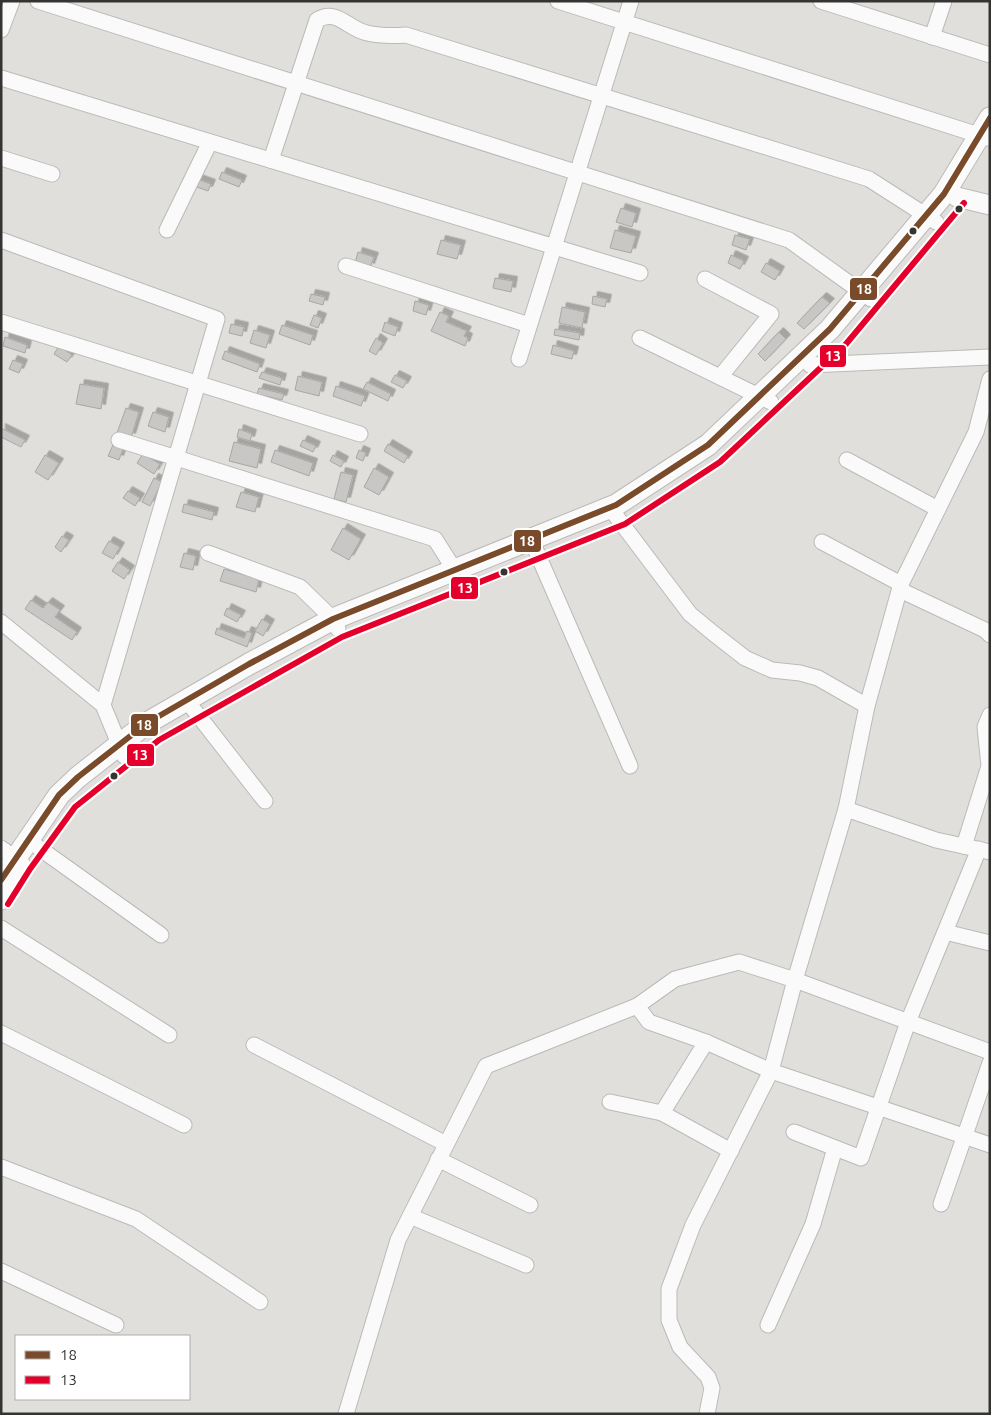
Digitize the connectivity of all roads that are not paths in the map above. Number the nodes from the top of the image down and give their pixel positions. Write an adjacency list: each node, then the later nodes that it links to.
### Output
1 (12, 1): 8 (street)
2 (38, 1): 12 (street)
3 (558, 1): 7 (street)
4 (631, 1): 7 (street)
5 (820, 1): 9 (street)
6 (944, 1): 9 (street)
7 (624, 22): 13 (street); 14 (street)
8 (1, 30)
9 (932, 37): 10 (street)
10 (990, 55)
11 (1, 78): 15 (street)
12 (296, 83): 13 (street); 17 (street); 18 (street)
13 (601, 96): 18 (street); 22 (street)
14 (987, 134): 20 (main road)
15 (210, 142): 17 (street); 23 (street)
16 (1, 158): 19 (street)
17 (271, 160): 25 (street)
18 (577, 173): 25 (street); 29 (street)
19 (52, 174)
20 (951, 195): 21 (street); 22 (main road)
21 (990, 204)
22 (931, 219): 29 (main road)
23 (167, 230)
24 (1, 240): 38 (street)
25 (554, 247): 27 (street); 31 (street)
26 (346, 266): 31 (street)
27 (640, 273)
28 (705, 279): 36 (street)
29 (867, 295): 35 (main road); 39 (main road)
30 (1, 322): 38 (street)
31 (529, 325): 34 (street)
32 (640, 338): 36 (street)
33 (990, 357): 35 (street)
34 (519, 359)
35 (810, 365): 39 (main road)
36 (720, 377): 39 (street)
37 (990, 379): 44 (street)
38 (198, 384): 40 (street); 42 (street)
39 (765, 399): 45 (main road)
40 (360, 434)
41 (119, 440): 42 (street)
42 (176, 458): 49 (street); 54 (street)
43 (847, 460): 44 (street)
44 (938, 509): 50 (street)
45 (613, 513): 47 (main road); 56 (street)
46 (822, 542): 50 (street)
47 (533, 544): 49 (main road); 59 (street)
48 (208, 554): 52 (street)
49 (457, 574): 52 (main road)
50 (900, 587): 53 (street); 56 (street)
51 (2, 624): 54 (street)
52 (336, 624): 55 (main road)
53 (990, 635)
54 (103, 705): 58 (street)
55 (190, 705): 58 (main road); 60 (street)
56 (867, 706): 61 (street)
57 (990, 715): 63 (street)
58 (122, 750): 62 (main road)
59 (630, 766)
60 (265, 801)
61 (846, 809): 63 (street); 71 (street)
62 (32, 843): 64 (main road); 69 (street)
63 (978, 849): 68 (street)
64 (13, 857): 65 (main road); 66 (main road)
65 (1, 880)
66 (1, 899)
67 (1, 928): 75 (street)
68 (945, 932): 70 (street); 73 (street)
69 (161, 935)
70 (990, 942)
71 (795, 980): 72 (street); 73 (street); 80 (street)
72 (637, 1006): 76 (street); 87 (street)
73 (908, 1022): 78 (street); 82 (street)
74 (1, 1034): 84 (street)
75 (168, 1035)
76 (706, 1042): 80 (street); 83 (street)
77 (254, 1045): 87 (street)
78 (990, 1052)
79 (990, 1063): 86 (street)
80 (771, 1071): 82 (street); 90 (street)
81 (610, 1102): 83 (street)
82 (879, 1107): 86 (street); 89 (street)
83 (662, 1113): 90 (street)
84 (184, 1125)
85 (794, 1132): 89 (street)
86 (965, 1136): 88 (street); 93 (street)
87 (446, 1144): 91 (street)
88 (990, 1144)
89 (835, 1148): 100 (street)
90 (730, 1151): 102 (street)
91 (438, 1159): 94 (street); 95 (street)
92 (1, 1167): 98 (street)
93 (941, 1204)
94 (530, 1205)
95 (410, 1216): 96 (street); 101 (street)
96 (526, 1265)
97 (1, 1271): 99 (street)
98 (260, 1302)
99 (116, 1325)
100 (768, 1325)
101 (346, 1414)
102 (708, 1414)

